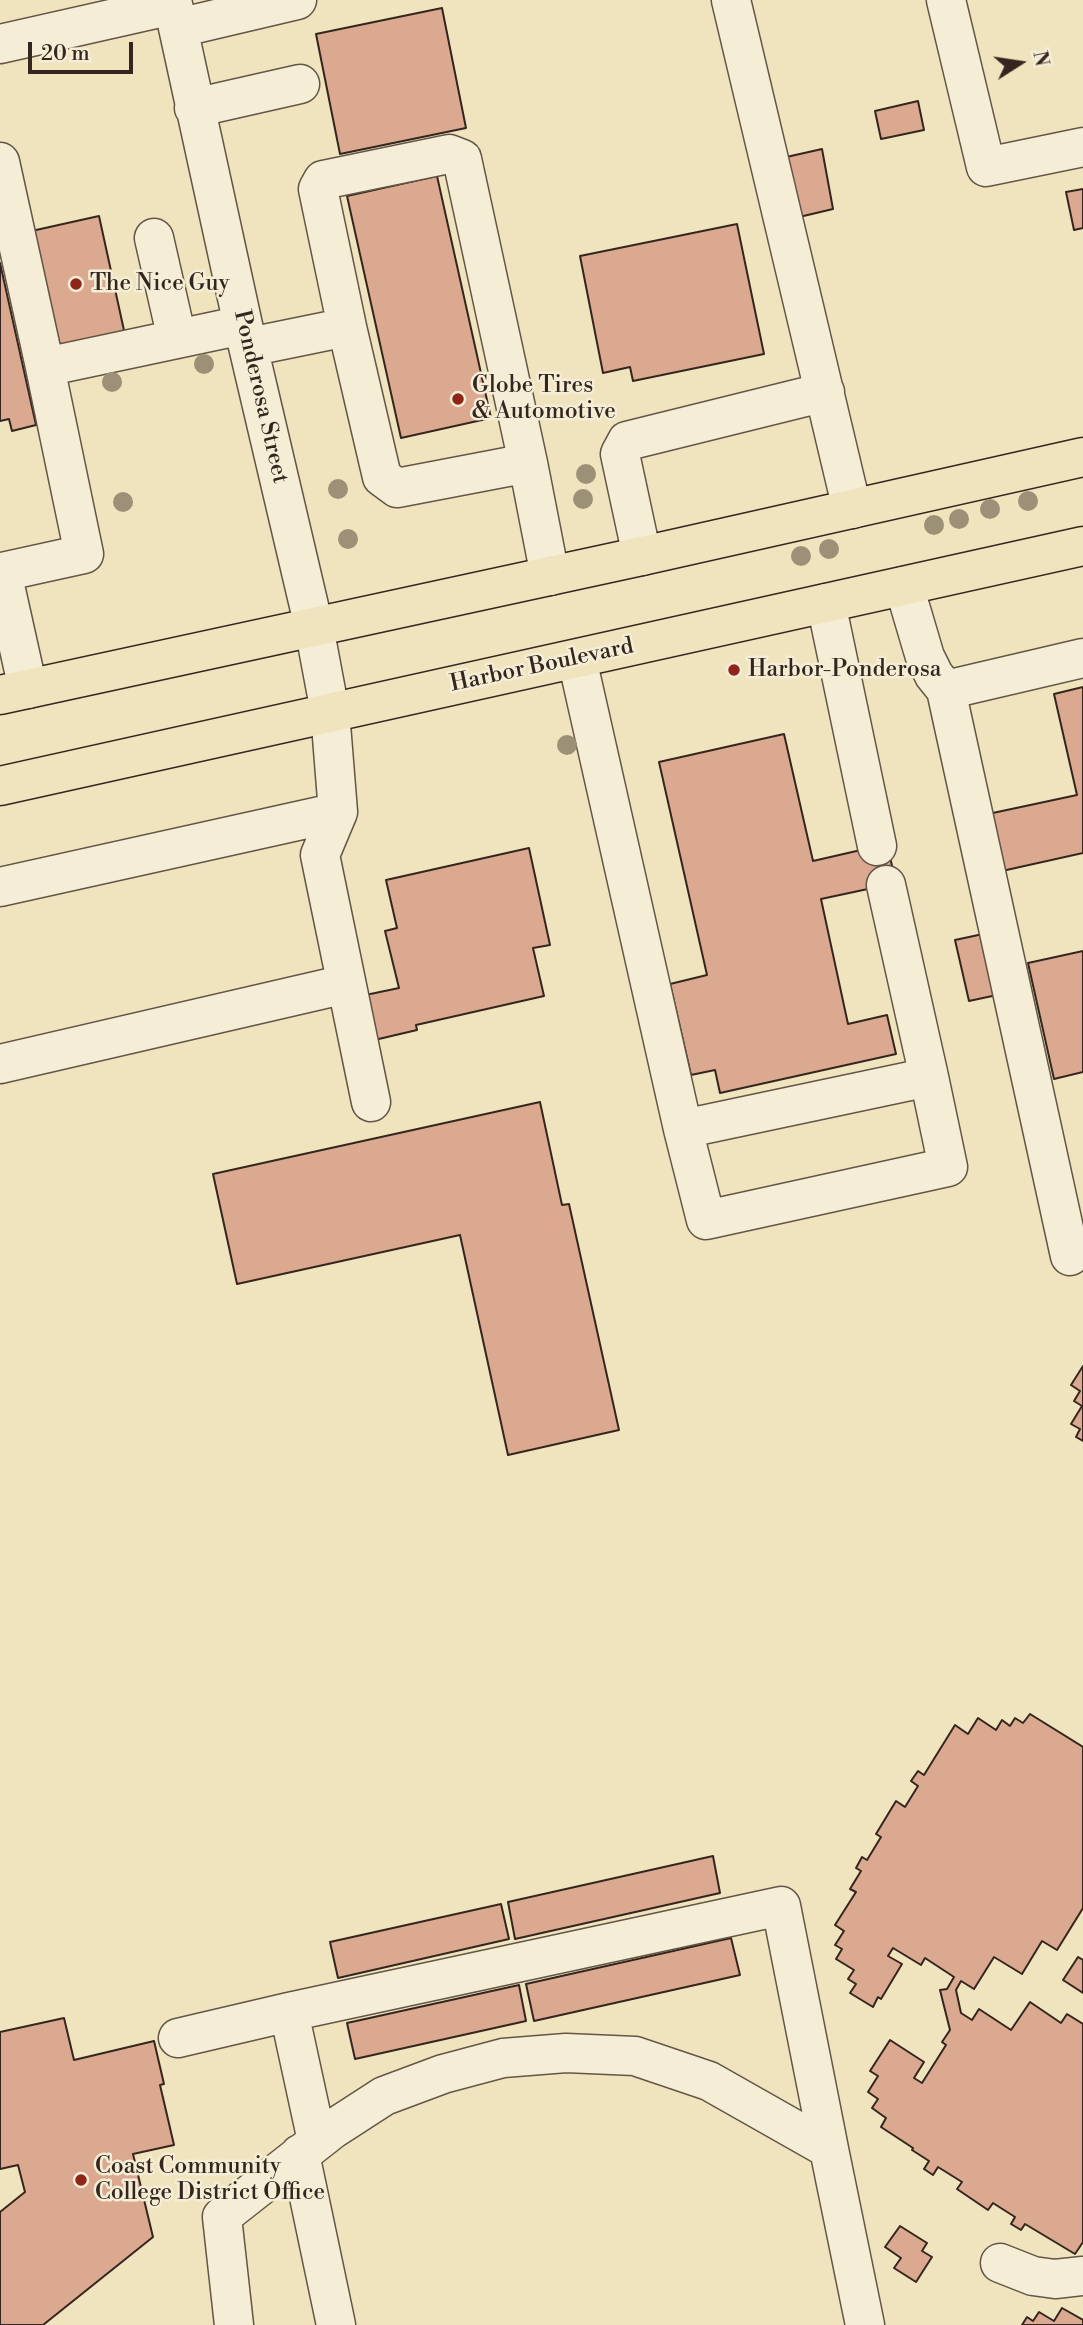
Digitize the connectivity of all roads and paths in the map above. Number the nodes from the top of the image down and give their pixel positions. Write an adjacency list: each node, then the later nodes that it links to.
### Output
1 (298, 0): 4 (street)
2 (731, 0): 15 (street)
3 (946, 0): 8 (street)
4 (174, 11): 5 (street); 7 (street, Ponderosa Street)
5 (0, 44)
6 (300, 84): 7 (street)
7 (194, 108): 12 (street, Ponderosa Street)
8 (1083, 148)
9 (0, 162): 14 (street)
10 (154, 238): 13 (street)
11 (347, 327): 12 (street); 17 (street); 17 (street)
12 (246, 336): 13 (street); 24 (street, Ponderosa Street)
13 (177, 339): 14 (street)
14 (45, 367): 28 (street)
15 (825, 393): 18 (street); 20 (street)
16 (1083, 457): 18 (main road)
17 (528, 463): 21 (street)
18 (852, 509): 20 (main road)
19 (1083, 546): 22 (main road, Harbor Boulevard)
20 (642, 556): 21 (main road)
21 (550, 576): 24 (main road)
22 (904, 586): 23 (main road, Harbor Boulevard); 27 (street)
23 (826, 603): 26 (main road, Harbor Boulevard); 32 (street)
24 (314, 626): 28 (main road); 29 (street, Ponderosa Street)
25 (1083, 657): 27 (street)
26 (577, 659): 29 (main road, Harbor Boulevard); 39 (street)
27 (946, 690): 40 (street)
28 (14, 692)
29 (330, 712): 30 (main road, Harbor Boulevard); 31 (street, Ponderosa Street)
30 (0, 786)
31 (338, 813): 34 (street); 35 (street)
32 (877, 846)
33 (886, 885): 37 (street)
34 (0, 887)
35 (346, 984): 36 (street); 38 (street)
36 (0, 1064)
37 (929, 1077): 39 (street); 39 (street)
38 (371, 1102)
39 (683, 1129)
40 (1070, 1256)
41 (289, 2012): 42 (street); 43 (street); 44 (street)
42 (178, 2038)
43 (309, 2147): 44 (street); 47 (street); 48 (street)
44 (829, 2149): 49 (street)
45 (1000, 2263): 46 (street)
46 (1083, 2276)
47 (234, 2325)
48 (336, 2325)
49 (865, 2325)

